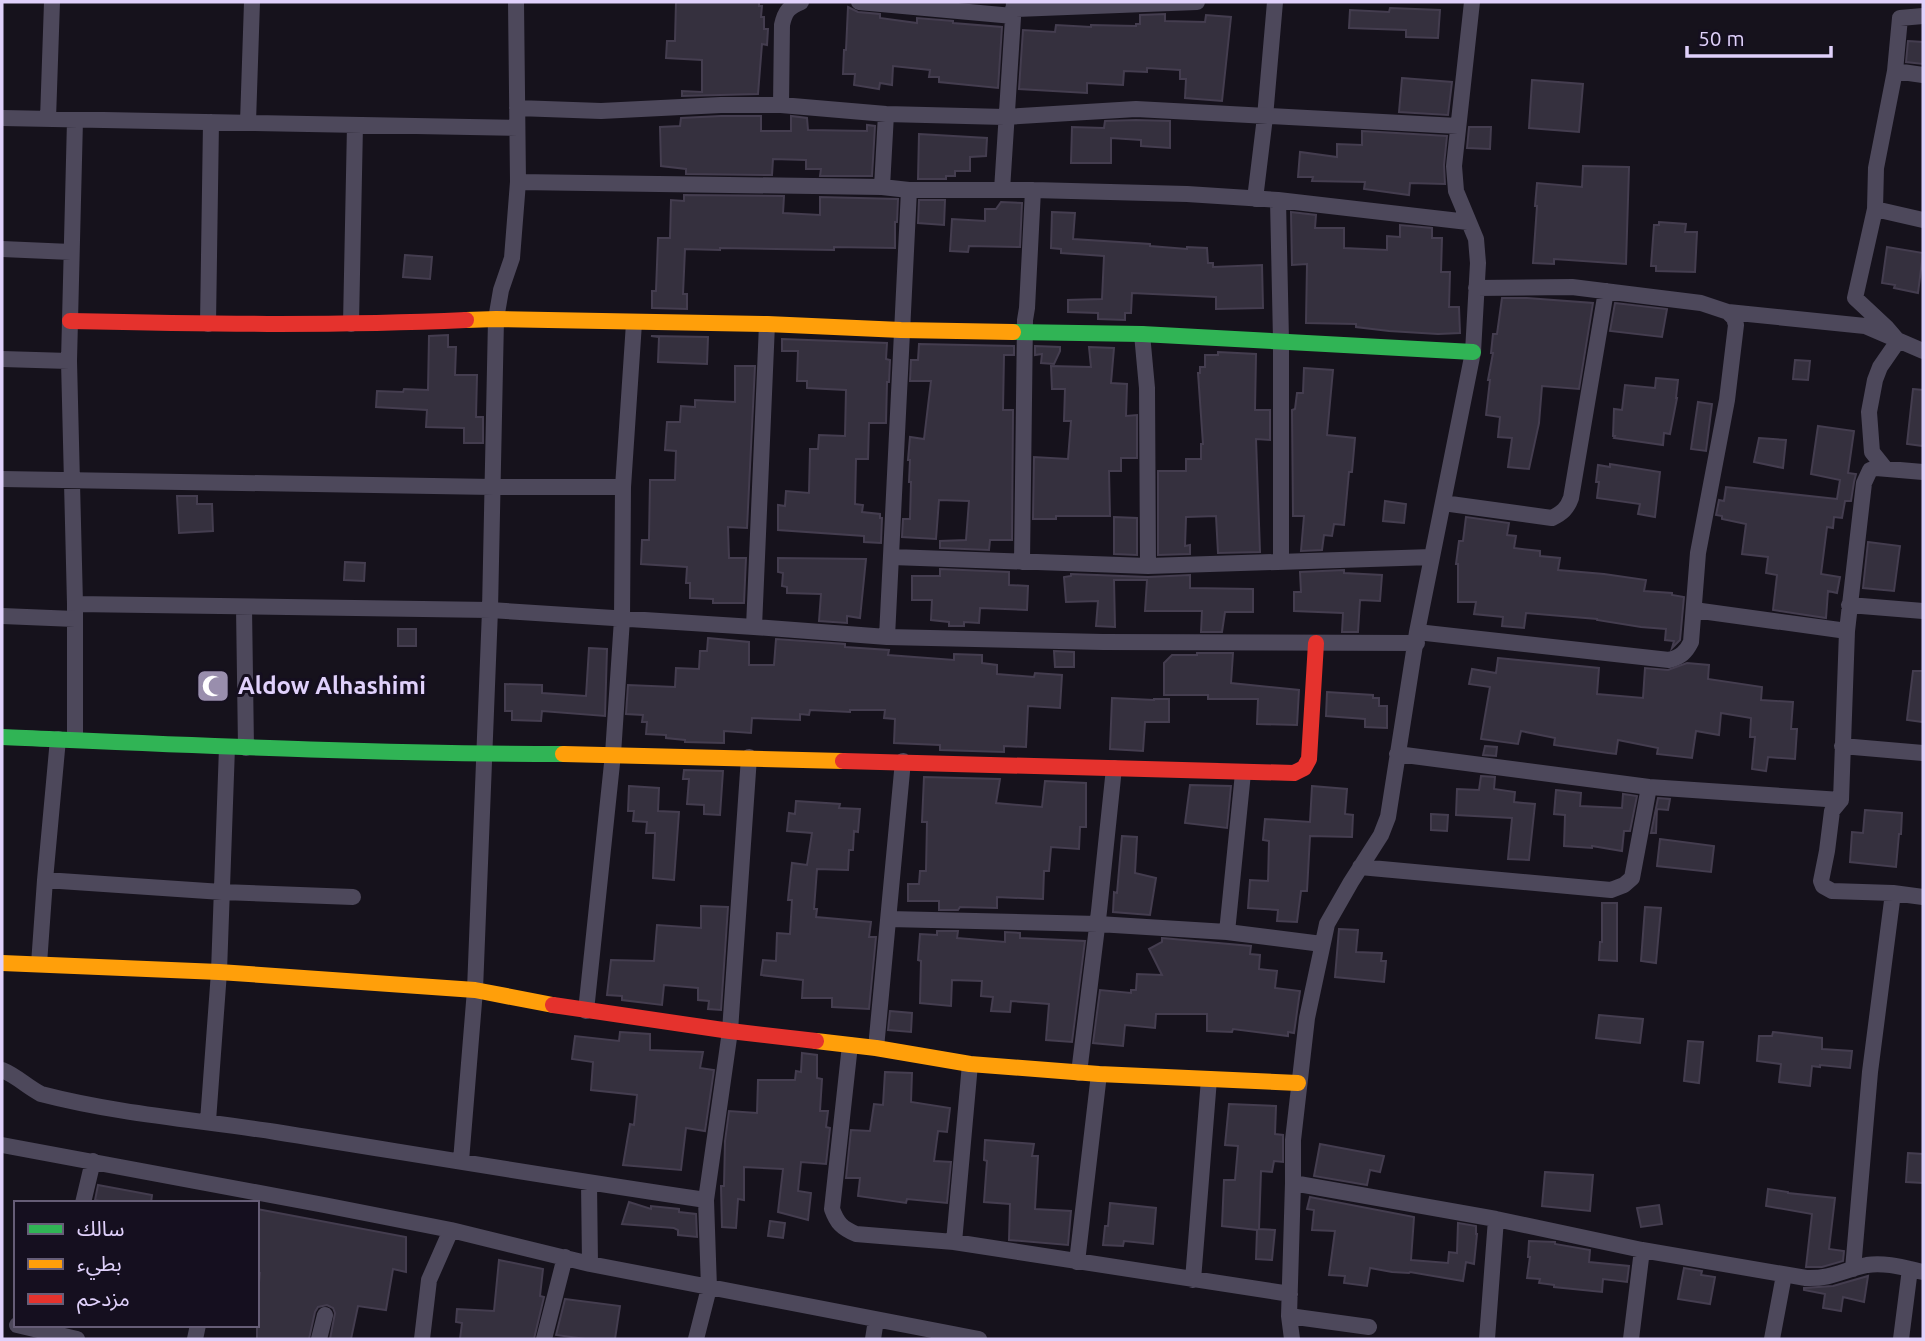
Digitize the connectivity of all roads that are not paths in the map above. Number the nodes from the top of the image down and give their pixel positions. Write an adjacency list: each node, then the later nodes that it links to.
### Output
1 (52, 2): 20 (street)
2 (252, 2): 23 (street)
3 (516, 2): 15 (street)
4 (801, 2): 14 (street)
5 (859, 2): 9 (street)
6 (1197, 2): 9 (street)
7 (1275, 2): 18 (street)
8 (1472, 2): 25 (street)
9 (1013, 9): 17 (street)
10 (1903, 10): 11 (street); 12 (street)
11 (1923, 16)
12 (1895, 71): 13 (street); 34 (street)
13 (1923, 75)
14 (781, 105): 15 (street); 16 (street)
15 (517, 108): 26 (street)
16 (886, 114): 17 (street); 28 (street)
17 (1005, 117): 18 (street); 30 (street)
18 (1265, 117): 25 (street); 32 (street)
19 (2, 118): 20 (street)
20 (48, 119): 21 (street)
21 (75, 120): 22 (street); 38 (street)
22 (211, 122): 23 (street); 45 (street)
23 (248, 122): 24 (street)
24 (355, 125): 26 (street); 46 (street)
25 (1458, 127): 36 (street)
26 (517, 128): 27 (street)
27 (518, 182): 28 (street); 42 (street)
28 (882, 187): 29 (street)
29 (909, 190): 30 (street); 48 (street)
30 (1002, 190): 31 (street)
31 (1032, 190): 32 (street); 49 (street)
32 (1255, 199): 33 (street)
33 (1278, 200): 36 (street); 51 (street)
34 (1875, 209): 35 (street); 52 (street)
35 (1923, 220)
36 (1468, 222): 39 (street)
37 (2, 248): 38 (street)
38 (71, 252): 43 (street)
39 (1476, 288): 40 (street); 54 (street)
40 (1606, 291): 41 (street); 63 (street)
41 (1728, 312): 52 (street); 72 (street)
42 (496, 319): 44 (street); 46 (street); 61 (street)
43 (70, 321): 45 (street); 56 (street)
44 (634, 323): 47 (street); 62 (street)
45 (208, 324): 46 (street)
46 (351, 324)
47 (766, 324): 48 (street); 77 (street)
48 (901, 330): 49 (street); 64 (street)
49 (1026, 331): 50 (street); 66 (street)
50 (1142, 334): 51 (street); 68 (street)
51 (1282, 340): 54 (street); 67 (street)
52 (1898, 341): 53 (street); 57 (street)
53 (1923, 351)
54 (1473, 352): 63 (street)
55 (2, 359): 56 (street)
56 (69, 361): 60 (street)
57 (1884, 467): 58 (street); 69 (street)
58 (1923, 472)
59 (2, 478): 60 (street)
60 (72, 480): 61 (street); 73 (street)
61 (493, 487): 62 (street); 71 (street)
62 (623, 487): 76 (street)
63 (1443, 503): 65 (street)
64 (892, 557): 66 (street); 79 (street)
65 (1432, 557): 67 (street); 80 (street)
66 (1022, 562): 68 (street)
67 (1281, 562): 68 (street)
68 (1148, 566)
69 (1849, 606): 74 (street); 78 (street)
70 (244, 607): 71 (street); 73 (street); 87 (street)
71 (490, 610): 76 (street); 89 (street)
72 (1695, 610): 78 (street); 80 (street)
73 (75, 611): 75 (street); 84 (street)
74 (1923, 611)
75 (2, 616)
76 (622, 619): 77 (street); 90 (street)
77 (754, 626): 79 (street)
78 (1847, 631): 85 (street)
79 (887, 637): 81 (street)
80 (1417, 637): 81 (street); 91 (street)
81 (1316, 643): 95 (street)
82 (2, 737): 83 (street)
83 (58, 739): 84 (street); 99 (street)
84 (75, 740): 86 (street)
85 (1842, 746): 88 (street); 97 (street)
86 (227, 747): 87 (street); 100 (street)
87 (246, 748): 89 (street)
88 (1923, 752)
89 (484, 754): 90 (street); 111 (street)
90 (613, 754): 92 (street); 112 (street)
91 (1397, 754): 96 (street); 98 (street)
92 (749, 757): 93 (street); 113 (street)
93 (903, 761): 94 (street); 104 (street)
94 (1114, 768): 95 (street); 105 (street)
95 (1242, 773): 106 (street)
96 (1649, 786): 97 (street); 98 (street)
97 (1841, 800): 101 (street)
98 (1360, 867): 107 (street)
99 (45, 880): 100 (street); 109 (street)
100 (222, 892): 102 (street); 110 (street)
101 (1893, 893): 103 (street); 138 (street)
102 (352, 897)
103 (1923, 897)
104 (889, 919): 105 (street); 115 (street)
105 (1098, 924): 106 (street); 118 (street)
106 (1227, 932): 107 (street)
107 (1322, 944): 121 (street)
108 (2, 963): 109 (street)
109 (39, 964): 110 (street)
110 (219, 972): 111 (street); 122 (street)
111 (475, 990): 112 (street); 125 (street)
112 (586, 1011): 113 (street)
113 (730, 1031): 114 (street); 129 (street)
114 (850, 1045): 115 (street); 133 (street)
115 (876, 1048): 116 (street)
116 (970, 1064): 118 (street); 133 (street)
117 (2, 1070): 122 (street)
118 (1079, 1073): 119 (street)
119 (1099, 1074): 120 (street); 136 (street)
120 (1209, 1079): 121 (street); 141 (street)
121 (1298, 1083): 127 (street)
122 (208, 1121): 125 (street)
123 (2, 1145): 124 (street)
124 (93, 1161): 128 (street); 130 (street)
125 (461, 1161): 126 (street)
126 (589, 1183): 129 (street); 137 (street)
127 (1293, 1183): 131 (street); 143 (street)
128 (225, 1195): 132 (street)
129 (706, 1200): 142 (street)
130 (83, 1201)
131 (1496, 1219): 134 (street); 158 (street)
132 (452, 1230): 135 (street); 152 (street)
133 (954, 1242): 136 (street)
134 (1642, 1250): 140 (street); 159 (street)
135 (565, 1257): 137 (street); 153 (street)
136 (1077, 1262): 141 (street)
137 (590, 1264): 142 (street)
138 (1853, 1269): 139 (street); 140 (street)
139 (1917, 1270): 161 (street)
140 (1784, 1275): 160 (street)
141 (1193, 1280): 143 (street)
142 (709, 1288): 146 (street); 154 (street)
143 (1290, 1294): 145 (street)
144 (324, 1315): 151 (street)
145 (1289, 1316): 148 (street); 157 (street)
146 (876, 1320): 155 (street); 156 (street)
147 (34, 1327): 149 (street)
148 (1369, 1327)
149 (51, 1329): 150 (street)
150 (77, 1339)
151 (319, 1339)
152 (422, 1339)
153 (544, 1339)
154 (696, 1339)
155 (873, 1339)
156 (979, 1339)
157 (1292, 1339)
158 (1487, 1339)
159 (1631, 1339)
160 (1772, 1339)
161 (1901, 1339)

